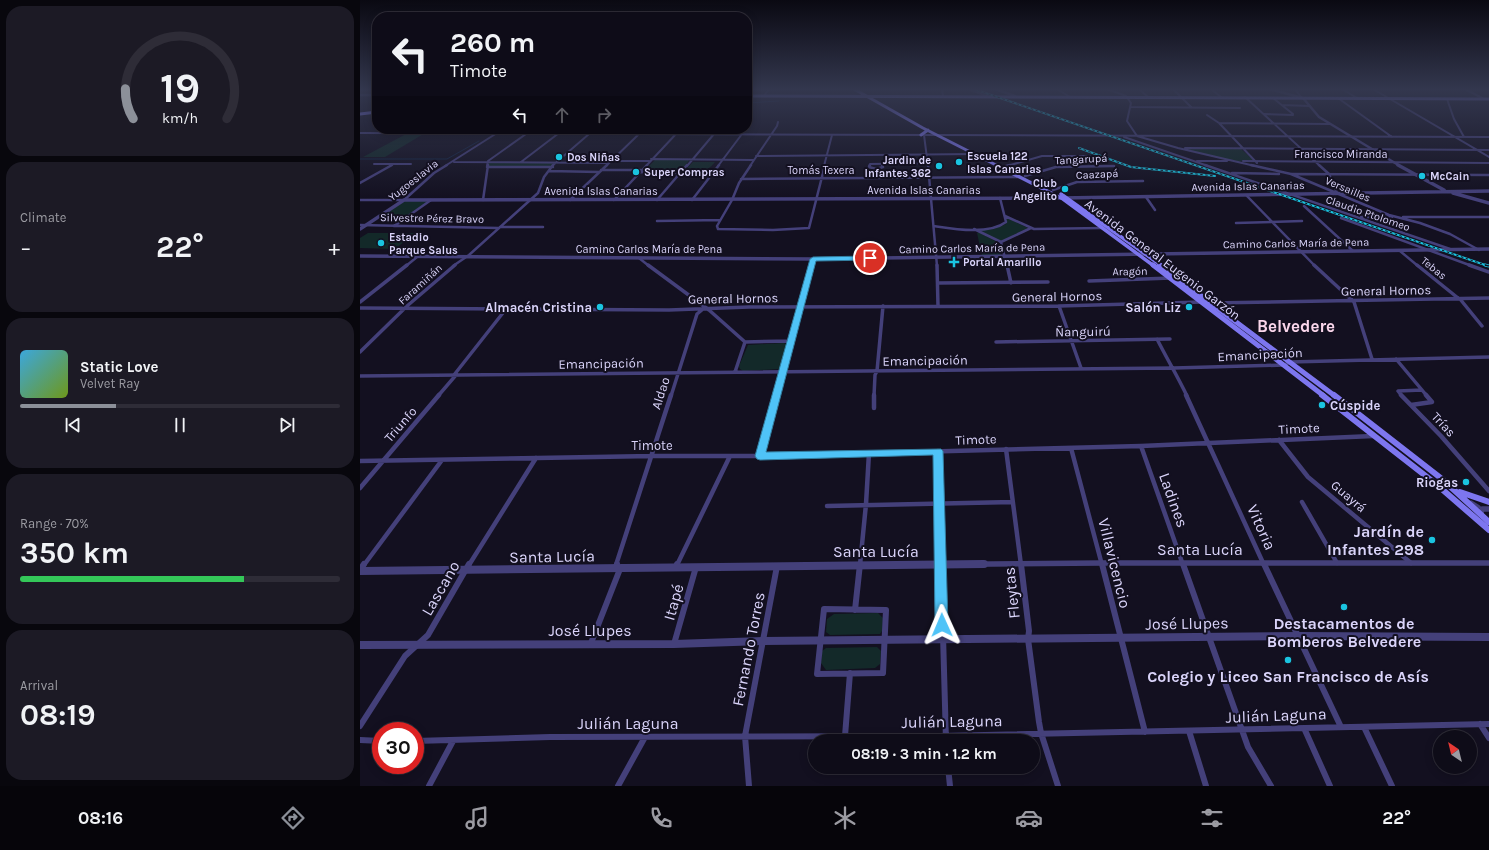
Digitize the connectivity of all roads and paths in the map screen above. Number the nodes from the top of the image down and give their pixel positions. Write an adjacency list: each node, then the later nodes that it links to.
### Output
1 (777, 126): 22 (street)
2 (920, 126): 11 (main road, Avenida General Eugenio Garzón)
3 (927, 126): 26 (main road, Avenida General Eugenio Garzón)
4 (1130, 126): 28 (street)
5 (1221, 126): 29 (street)
6 (1276, 126): 30 (street)
7 (1333, 126): 31 (street)
8 (1376, 126): 32 (street)
9 (1435, 126): 33 (street)
10 (1458, 126): 34 (street)
11 (928, 130): 24 (main road); 25 (main road, Avenida General Eugenio Garzón)
12 (360, 132): 13 (street)
13 (372, 132)
14 (496, 134): 57 (street, Yugoeslavia)
15 (526, 134): 58 (street)
16 (559, 134): 17 (street); 59 (street)
17 (590, 134): 18 (street); 60 (street)
18 (639, 134): 19 (street); 61 (street)
19 (676, 134): 20 (street); 51 (street)
20 (714, 134): 21 (street); 52 (street)
21 (742, 134): 22 (street); 53 (street)
22 (770, 135): 23 (street); 48 (street)
23 (832, 135): 24 (street); 45 (street)
24 (922, 135): 25 (street); 47 (street)
25 (938, 135): 26 (street); 44 (main road, Avenida General Eugenio Garzón)
26 (944, 135): 27 (street); 72 (main road, Avenida General Eugenio Garzón)
27 (1120, 136): 28 (street); 39 (street, Claudio Ptolomeo)
28 (1137, 136): 29 (street); 36 (street, Versailles)
29 (1231, 136): 30 (street); 38 (street)
30 (1286, 136): 31 (street); 40 (street)
31 (1351, 137): 32 (street); 41 (street)
32 (1392, 137): 33 (street)
33 (1454, 137): 34 (street); 42 (street)
34 (1464, 137): 35 (street)
35 (1489, 137)
36 (1174, 147): 37 (street, Versailles); 39 (street)
37 (1178, 148): 38 (street); 56 (street, Versailles)
38 (1244, 148): 40 (street); 62 (street)
39 (1162, 149): 55 (street, Claudio Ptolomeo)
40 (1300, 149): 41 (street); 63 (street)
41 (1372, 149): 42 (street); 64 (street)
42 (1476, 150): 43 (street); 50 (street)
43 (1489, 150)
44 (976, 154): 47 (street); 88 (main road, Avenida General Eugenio Garzón)
45 (828, 155): 46 (street); 48 (street); 91 (street)
46 (893, 155): 47 (street); 65 (street)
47 (927, 155): 66 (street)
48 (756, 156): 54 (street)
49 (1090, 156): 72 (street)
50 (1489, 157)
51 (650, 160): 52 (street); 61 (street); 79 (street)
52 (691, 160): 53 (street); 80 (street)
53 (723, 160): 54 (street); 81 (street)
54 (753, 160): 90 (street)
55 (1193, 161): 56 (street, Francisco Miranda); 82 (street, Claudio Ptolomeo)
56 (1236, 161): 62 (street, Francisco Miranda); 76 (street, Versailles)
57 (454, 162): 58 (street); 106 (street, Yugoeslavia)
58 (488, 162): 59 (street); 74 (street)
59 (521, 162): 60 (street)
60 (556, 162): 61 (street); 75 (street)
61 (610, 162): 78 (street)
62 (1256, 162): 63 (street, Francisco Miranda); 76 (street)
63 (1316, 162): 64 (street, Francisco Miranda); 84 (street)
64 (1394, 162): 67 (street, Francisco Miranda); 85 (street)
65 (893, 163): 66 (street); 71 (street)
66 (928, 163): 89 (street)
67 (1489, 163)
68 (374, 164): 69 (street)
69 (392, 164): 70 (street); 93 (street)
70 (411, 164)
71 (882, 164): 71 (street)
72 (1006, 166): 86 (main road, Avenida General Eugenio Garzón)
73 (1114, 166): 86 (street, Tangarupá)
74 (487, 167): 75 (street); 108 (street)
75 (553, 167): 77 (street)
76 (1262, 167): 83 (street, Versailles)
77 (548, 171): 78 (street); 109 (street, Faramiñán)
78 (600, 171): 79 (street); 110 (street)
79 (641, 171): 80 (street); 111 (street)
80 (680, 172): 81 (street); 112 (street)
81 (713, 172): 113 (street)
82 (1230, 174): 83 (street); 98 (street, Claudio Ptolomeo)
83 (1287, 174): 84 (street); 97 (street, Versailles)
84 (1329, 174): 85 (street); 97 (street)
85 (1415, 174): 87 (street); 95 (street)
86 (1025, 176): 94 (main road, Avenida General Eugenio Garzón)
87 (1489, 176)
88 (1020, 177): 89 (street, Tomás Texera); 102 (main road, Avenida General Eugenio Garzón)
89 (930, 178): 91 (street, Tomás Texera); 104 (street)
90 (741, 179): 91 (street, Tomás Texera); 114 (street)
91 (822, 179): 115 (street)
92 (1143, 181): 94 (street, Caazapá)
93 (360, 183)
94 (1053, 190): 103 (main road, Avenida General Eugenio Garzón)
95 (1448, 191): 96 (street, Avenida Islas Canarias); 97 (street, Avenida Islas Canarias); 116 (street)
96 (1489, 191)
97 (1337, 193): 98 (street, Avenida Islas Canarias); 122 (street, Versailles)
98 (1290, 194): 100 (street, Avenida Islas Canarias); 120 (street, Claudio Ptolomeo)
99 (1146, 196): 100 (street, Avenida Islas Canarias); 103 (street, Avenida Islas Canarias); 118 (street)
100 (1247, 196): 128 (street)
101 (1000, 198): 102 (street, Avenida Islas Canarias); 104 (street, Avenida Islas Canarias); 119 (street)
102 (1061, 198): 103 (street, Avenida Islas Canarias); 138 (main road, Avenida General Eugenio Garzón)
103 (1068, 198): 150 (main road, Avenida General Eugenio Garzón)
104 (932, 199): 115 (street, Avenida Islas Canarias); 134 (street)
105 (360, 200): 106 (street, Avenida Islas Canarias)
106 (404, 200): 107 (street, Avenida Islas Canarias); 132 (street, Yugoeslavia)
107 (431, 200): 108 (street, Avenida Islas Canarias); 133 (street)
108 (483, 200): 109 (street, Avenida Islas Canarias)
109 (530, 200): 110 (street, Avenida Islas Canarias); 135 (street, Faramiñán)
110 (570, 200): 111 (street, Avenida Islas Canarias)
111 (614, 200): 112 (street, Avenida Islas Canarias)
112 (657, 200): 113 (street, Avenida Islas Canarias)
113 (692, 200): 114 (street, Avenida Islas Canarias)
114 (732, 200): 115 (street, Avenida Islas Canarias); 125 (street)
115 (816, 200): 125 (street)
116 (1489, 203)
117 (1304, 206): 146 (street)
118 (1155, 210)
119 (1005, 216): 137 (street); 140 (street)
120 (1354, 216): 121 (street); 130 (street, Claudio Ptolomeo)
121 (1369, 217): 122 (street); 130 (street)
122 (1397, 217): 123 (street); 145 (street, Versailles)
123 (1489, 217)
124 (1340, 218): 143 (street)
125 (720, 220): 127 (street)
126 (1302, 220): 128 (street)
127 (656, 221)
128 (1274, 222): 129 (street); 148 (street)
129 (1236, 223)
130 (1373, 223): 144 (street, Claudio Ptolomeo)
131 (360, 225): 132 (street, Silvestre Pérez Bravo)
132 (366, 226): 133 (street, Silvestre Pérez Bravo); 139 (street, Yugoeslavia)
133 (394, 226): 135 (street, Silvestre Pérez Bravo)
134 (934, 226): 140 (street); 156 (street)
135 (499, 227): 136 (street, Silvestre Pérez Bravo); 154 (street, Faramiñán)
136 (543, 227)
137 (1031, 228): 138 (street); 141 (street)
138 (1102, 228): 149 (main road, Avenida General Eugenio Garzón)
139 (360, 229)
140 (974, 229): 141 (street)
141 (1001, 242): 152 (street)
142 (1489, 249): 145 (street, Camino Carlos María de Pena)
143 (1433, 250): 144 (street, Camino Carlos María de Pena); 147 (street, Camino Carlos María de Pena); 158 (street)
144 (1452, 250): 145 (street, Camino Carlos María de Pena)
145 (1479, 250)
146 (1353, 251): 147 (street, Camino Carlos María de Pena); 148 (street, Camino Carlos María de Pena)
147 (1400, 251): 165 (street, Tebas)
148 (1301, 252): 150 (street, Camino Carlos María de Pena); 166 (street)
149 (1138, 254): 150 (street, Camino Carlos María de Pena); 152 (street, Camino Carlos María de Pena); 159 (main road, Avenida General Eugenio Garzón)
150 (1146, 254): 169 (main road, Avenida General Eugenio Garzón)
151 (360, 256): 153 (street, Camino Carlos María de Pena)
152 (1004, 256): 156 (street, Camino Carlos María de Pena); 163 (street)
153 (417, 257): 154 (street, Camino Carlos María de Pena); 167 (street)
154 (465, 257): 155 (street, Camino Carlos María de Pena); 175 (street, Faramiñán)
155 (639, 258): 157 (street, Camino Carlos María de Pena); 176 (street)
156 (936, 258): 157 (street, Camino Carlos María de Pena); 162 (street)
157 (813, 259): 173 (street)
158 (1489, 272)
159 (1171, 278): 160 (street, Aragón); 168 (main road, Avenida General Eugenio Garzón)
160 (1090, 281)
161 (1048, 282): 163 (street)
162 (938, 283): 163 (street); 171 (street)
163 (1011, 283)
164 (1489, 298): 165 (street, General Hornos)
165 (1459, 299): 166 (street, General Hornos); 178 (street, Tebas)
166 (1354, 301): 169 (street, General Hornos); 187 (street)
167 (360, 302)
168 (1202, 302): 172 (street, General Hornos); 189 (main road, Avenida General Eugenio Garzón)
169 (1211, 303): 189 (main road, Avenida General Eugenio Garzón)
170 (883, 306): 171 (street, General Hornos); 173 (street, General Hornos); 192 (street)
171 (938, 306): 172 (street, General Hornos)
172 (1059, 306): 181 (street)
173 (801, 307): 176 (street, General Hornos); 183 (street)
174 (360, 308): 175 (street, General Hornos)
175 (405, 308): 177 (street, General Hornos); 185 (street, Faramiñán)
176 (706, 308): 177 (street, General Hornos); 182 (street); 193 (street, Aldao)
177 (506, 309): 196 (street, Triunfo)
178 (1482, 326)
179 (1157, 339): 180 (street, Ñanguirú); 181 (street, Ñanguirú); 191 (street, Vitoria)
180 (1170, 339)
181 (1071, 341): 184 (street, Ñanguirú); 190 (street)
182 (745, 342): 183 (street); 194 (street)
183 (790, 342): 195 (street)
184 (996, 342)
185 (360, 352)
186 (1489, 357): 188 (street, Emancipación)
187 (1372, 359): 188 (street, Emancipación); 189 (street, Emancipación)
188 (1396, 359): 198 (street)
189 (1287, 364): 191 (street, Emancipación); 201 (main road, Avenida General Eugenio Garzón); 217 (main road, Avenida General Eugenio Garzón)
190 (1081, 368): 191 (street, Emancipación); 192 (street, Emancipación)
191 (1174, 368): 203 (street, Vitoria)
192 (877, 371): 195 (street, Emancipación); 200 (street)
193 (678, 372): 194 (street, Emancipación); 196 (street, Emancipación); 209 (street, Aldao)
194 (735, 372): 195 (street, Emancipación)
195 (782, 373): 211 (street)
196 (455, 375): 197 (street, Emancipación); 214 (street, Triunfo)
197 (360, 376)
198 (1422, 390): 199 (street); 199 (street, Trías)
199 (1411, 405): 218 (street, Trías)
200 (874, 408)
201 (1376, 436): 202 (street, Timote); 228 (main road, Avenida General Eugenio Garzón)
202 (1279, 440): 203 (street, Timote); 229 (street, Guayrá)
203 (1209, 443): 204 (street, Timote); 232 (street, Vitoria)
204 (1141, 446): 205 (street, Timote); 231 (street, Ladines)
205 (1071, 448): 206 (street, Timote); 230 (street, Villavicencio)
206 (1006, 449): 207 (street, Timote); 219 (street, Fleytas)
207 (938, 451): 208 (street, Timote); 223 (street)
208 (869, 453): 211 (street, Timote); 222 (street)
209 (652, 456): 210 (street, Timote); 212 (street, Timote); 241 (street, Aldao)
210 (730, 456): 211 (street, Timote); 240 (street)
211 (760, 456)
212 (536, 458): 215 (street, Timote); 242 (street, Lascano)
213 (360, 460): 214 (street, Timote)
214 (383, 460): 215 (street, Timote); 216 (street, Triunfo)
215 (442, 460): 243 (street)
216 (360, 488)
217 (1454, 490): 221 (main road); 226 (main road, Avenida General Eugenio Garzón)
218 (1489, 491)
219 (1013, 502): 223 (street); 237 (street, Fleytas)
220 (1302, 502): 233 (street)
221 (1489, 502)
222 (866, 504): 223 (street); 224 (street); 235 (street)
223 (938, 504): 236 (street)
224 (827, 506)
225 (1489, 509): 226 (street)
226 (1481, 514): 227 (main road, Avenida General Eugenio Garzón)
227 (1489, 522)
228 (1489, 530)
229 (1411, 562): 233 (street, Santa Lucía); 234 (street, Santa Lucía)
230 (1102, 563): 231 (street, Santa Lucía); 237 (street, Santa Lucía); 248 (street, Villavicencio)
231 (1183, 563): 232 (street, Santa Lucía); 246 (street, Ladines)
232 (1263, 563): 233 (street, Santa Lucía); 245 (street, Vitoria)
233 (1337, 563)
234 (1489, 563)
235 (860, 565): 236 (street, Santa Lucía); 238 (street, Santa Lucía); 244 (street)
236 (940, 565): 237 (street, Santa Lucía); 250 (street)
237 (1022, 565): 249 (street, Fleytas)
238 (777, 566): 239 (street, Santa Lucía); 251 (street, Fernando Torres)
239 (696, 567): 240 (street, Santa Lucía); 255 (street, Itapé)
240 (676, 568): 241 (street, Santa Lucía)
241 (618, 569): 242 (street, Santa Lucía); 254 (street, Aldao)
242 (465, 570): 243 (street, Santa Lucía); 257 (street, Lascano)
243 (360, 571)
244 (856, 610): 252 (street); 253 (street)
245 (1298, 636): 246 (street, José Llupes); 247 (street, José Llupes); 262 (street, Vitoria)
246 (1209, 637): 248 (street, José Llupes); 265 (street, Ladines)
247 (1489, 637)
248 (1121, 638): 249 (street, José Llupes); 267 (street, Villavicencio)
249 (1028, 639): 250 (street, José Llupes); 268 (street, Fleytas)
250 (942, 640): 253 (street, José Llupes); 270 (street)
251 (763, 641): 252 (street, José Llupes); 255 (street, José Llupes); 272 (street, Fernando Torres)
252 (821, 641): 253 (street, José Llupes); 258 (street)
253 (884, 641): 258 (street)
254 (591, 643): 255 (street, José Llupes); 257 (street, José Llupes)
255 (674, 644)
256 (360, 645): 257 (street, José Llupes)
257 (417, 645): 261 (street, Lascano)
258 (850, 673): 269 (street)
259 (1480, 724): 260 (street, Julián Laguna); 263 (street, Julián Laguna); 275 (street)
260 (1489, 724)
261 (360, 726)
262 (1341, 727): 263 (street, Julián Laguna); 264 (street, Julián Laguna)
263 (1364, 727): 289 (street)
264 (1304, 728): 265 (street, Julián Laguna); 288 (street)
265 (1242, 730): 266 (street, Julián Laguna); 287 (street, Ladines)
266 (1189, 731): 267 (street, Julián Laguna); 286 (street)
267 (1145, 732): 268 (street, Julián Laguna)
268 (1041, 733): 271 (street, Julián Laguna); 285 (street, Fleytas)
269 (845, 734)
270 (946, 734)
271 (1022, 734)
272 (745, 736): 273 (street, Julián Laguna); 274 (street, Julián Laguna); 283 (street, Fernando Torres)
273 (808, 736)
274 (645, 737): 279 (street, Julián Laguna); 282 (street)
275 (1489, 738)
276 (360, 740): 277 (street)
277 (372, 740)
278 (424, 741): 279 (street, Julián Laguna)
279 (453, 741): 281 (street)
280 (949, 774): 284 (street)
281 (429, 786)
282 (618, 786)
283 (749, 786)
284 (950, 786)
285 (1058, 786)
286 (1206, 786)
287 (1271, 786)
288 (1330, 786)
289 (1392, 786)

